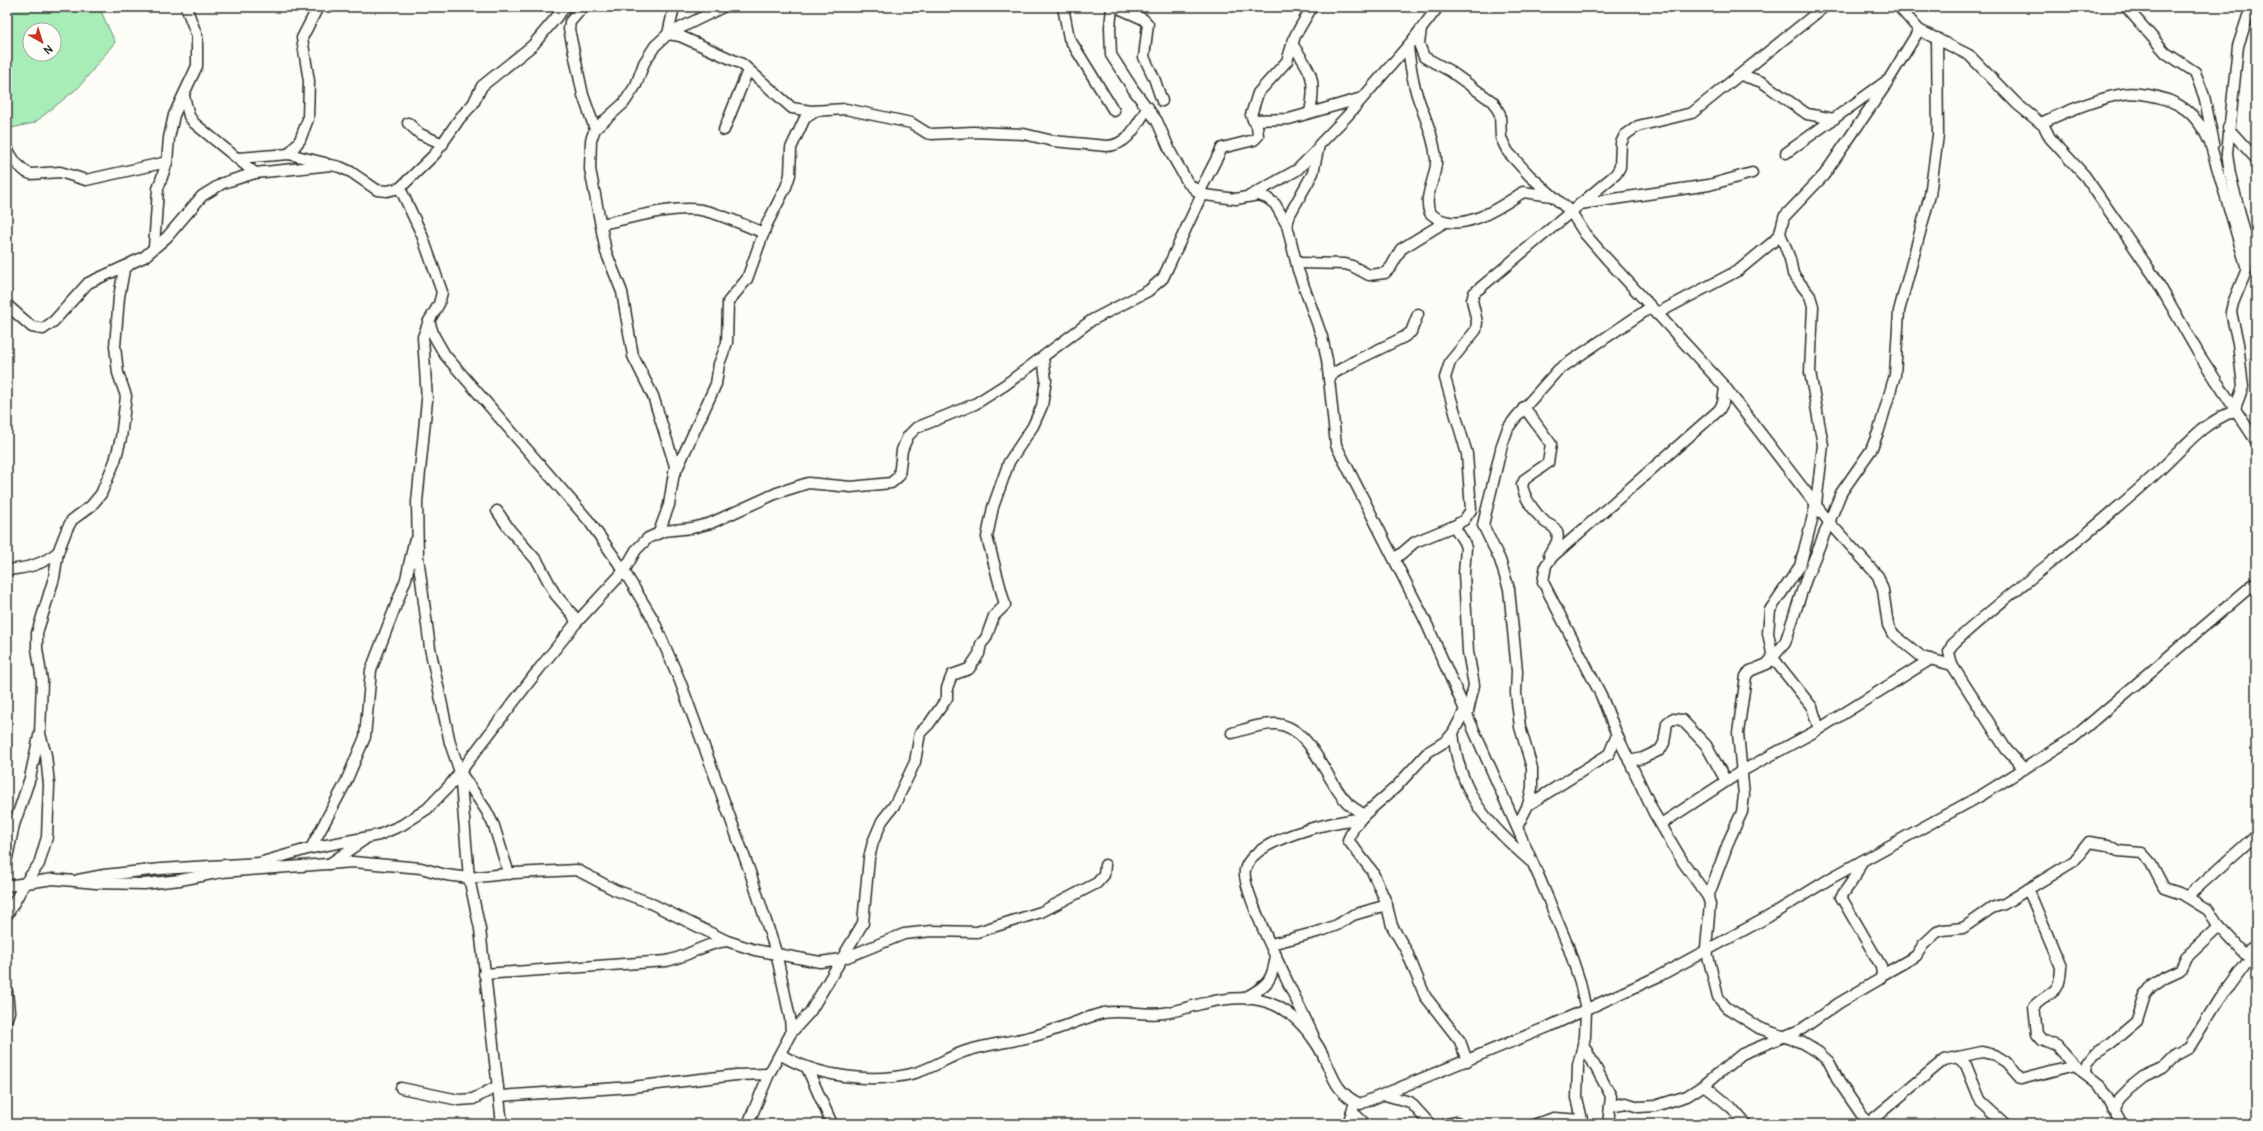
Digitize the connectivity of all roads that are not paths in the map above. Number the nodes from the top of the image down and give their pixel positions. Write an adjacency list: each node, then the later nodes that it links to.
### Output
1 (186, 7): 25 (street)
2 (318, 7): 43 (street)
3 (564, 7): 39 (street)
4 (583, 7): 37 (street)
5 (674, 7): 18 (street)
6 (723, 7): 18 (street)
7 (1063, 7): 30 (street)
8 (1112, 7): 28 (street)
9 (1116, 7): 27 (street)
10 (1312, 7): 20 (street)
11 (1438, 7): 16 (street)
12 (1824, 7): 23 (street)
13 (1899, 7): 17 (street)
14 (2126, 7): 50 (street)
15 (2251, 7): 36 (street)
16 (1421, 29): 21 (street); 53 (street)
17 (1919, 30): 19 (street); 24 (street)
18 (668, 34): 22 (street); 37 (street)
19 (1937, 38): 35 (street); 80 (street)
20 (1292, 44): 31 (street); 33 (street)
21 (1408, 46): 26 (street); 57 (street)
22 (748, 70): 29 (street); 38 (street)
23 (1741, 75): 32 (street); 55 (street)
24 (1890, 79): 32 (street); 61 (street)
25 (184, 96): 44 (street); 46 (street)
26 (1362, 98): 31 (street); 41 (street)
27 (1162, 101)
28 (1148, 107): 29 (street); 52 (street)
29 (816, 111): 60 (street)
30 (1114, 111)
31 (1310, 112): 33 (street)
32 (1834, 119): 42 (street)
33 (1253, 120): 52 (street)
34 (408, 123): 39 (street)
35 (2041, 123): 50 (street); 74 (street)
36 (2228, 128): 45 (street); 65 (street)
37 (595, 129): 58 (street)
38 (724, 130)
39 (443, 144): 51 (street)
40 (7, 149): 46 (street)
41 (1317, 150): 54 (street); 59 (street)
42 (1786, 153)
43 (289, 154): 44 (street); 47 (street)
44 (238, 158): 48 (street)
45 (2256, 158)
46 (167, 162): 62 (street)
47 (331, 165): 48 (street); 51 (street)
48 (255, 173): 62 (street)
49 (1752, 173): 55 (street)
50 (2220, 180): 65 (street)
51 (400, 188): 69 (street)
52 (1201, 194): 54 (street); 70 (street)
53 (1552, 196): 56 (street); 57 (street)
54 (1248, 197): 59 (street)
55 (1580, 204): 56 (street)
56 (1570, 212): 67 (street); 81 (street)
57 (1445, 222): 64 (street)
58 (600, 224): 60 (street); 76 (street)
59 (1287, 225): 64 (street)
60 (764, 233): 76 (street)
61 (1780, 233): 67 (street); 77 (street)
62 (154, 248): 63 (street)
63 (131, 263): 66 (street); 85 (street)
64 (1298, 263): 71 (street)
65 (2236, 296): 74 (street)
66 (7, 305)
67 (1653, 311): 72 (street); 73 (street)
68 (1418, 314): 71 (street)
69 (429, 321): 82 (street); 88 (street)
70 (1043, 358): 83 (street); 137 (street)
71 (1329, 376): 86 (street)
72 (1725, 387): 77 (street); 90 (street)
73 (1524, 407): 90 (street); 106 (street)
74 (2234, 410): 75 (street); 94 (street)
75 (2256, 441)
76 (676, 470): 78 (street)
77 (1816, 504): 80 (street); 92 (street)
78 (670, 505): 83 (street); 84 (street)
79 (497, 511): 91 (street)
80 (1829, 522): 92 (street); 93 (street)
81 (1454, 526): 86 (street); 95 (street)
82 (417, 527): 104 (street); 113 (street)
83 (674, 529): 84 (street)
84 (659, 532): 88 (street)
85 (58, 552): 87 (street); 98 (street)
86 (1395, 559): 95 (street)
87 (7, 570)
88 (624, 571): 91 (street); 135 (street)
89 (2256, 582): 102 (street)
90 (1545, 586): 100 (street)
91 (576, 623): 104 (street)
92 (1773, 658): 96 (street); 103 (street)
93 (1931, 659): 94 (street); 96 (street)
94 (1952, 665): 102 (street)
95 (1466, 713): 99 (street); 110 (street)
96 (1819, 729): 103 (street)
97 (1232, 733): 107 (street)
98 (40, 734): 109 (street); 122 (street)
99 (1453, 734): 107 (street); 117 (street)
100 (1617, 735): 101 (street); 106 (street)
101 (1629, 761): 105 (street); 108 (street)
102 (2024, 769): 115 (street)
103 (1742, 771): 105 (street); 125 (street)
104 (460, 772): 112 (street); 119 (street); 120 (street)
105 (1726, 782): 108 (street)
106 (1528, 805): 110 (street)
107 (1362, 817): 127 (street); 131 (street)
108 (1661, 824): 125 (street)
109 (10, 825): 114 (street)
110 (1517, 827): 117 (street)
111 (2256, 835): 126 (street)
112 (367, 838): 113 (street); 116 (street)
113 (311, 848): 121 (street)
114 (7, 858)
115 (1862, 861): 133 (street); 139 (street)
116 (329, 864): 120 (street); 121 (street)
117 (1533, 864): 142 (street)
118 (1105, 865): 137 (street)
119 (509, 874): 120 (street); 130 (street)
120 (469, 878): 138 (street)
121 (78, 880): 122 (street)
122 (25, 883): 123 (street); 128 (street)
123 (7, 886)
124 (2028, 889): 126 (street); 139 (street); 151 (street)
125 (1708, 897): 133 (street)
126 (2187, 897): 129 (street)
127 (1387, 904): 131 (street); 150 (street)
128 (7, 915)
129 (2219, 926): 132 (street); 153 (street)
130 (727, 941): 135 (street); 138 (street)
131 (1271, 944): 136 (street)
132 (2256, 946)
133 (1706, 948): 142 (street); 145 (street)
134 (2256, 950): 161 (street)
135 (776, 952): 137 (street); 144 (street)
136 (1276, 955): 141 (street); 146 (street)
137 (842, 959): 144 (street)
138 (484, 974): 157 (street)
139 (1882, 975): 145 (street)
140 (7, 992): 143 (street)
141 (1245, 998): 146 (street); 152 (street)
142 (1586, 1010): 147 (street); 150 (street)
143 (7, 1018)
144 (791, 1033): 148 (street)
145 (1782, 1036): 155 (street); 174 (street)
146 (1315, 1042): 160 (street)
147 (1583, 1044): 159 (street); 162 (street)
148 (780, 1054): 152 (street); 154 (street)
149 (1957, 1057): 151 (street); 174 (street); 175 (street)
150 (1467, 1061): 158 (street)
151 (2074, 1065): 153 (street)
152 (807, 1068): 165 (street)
153 (2085, 1072): 161 (street)
154 (769, 1074): 157 (street); 164 (street)
155 (1704, 1085): 159 (street); 173 (street)
156 (401, 1088): 157 (street)
157 (498, 1091): 163 (street)
158 (1384, 1095): 160 (street); 168 (street)
159 (1610, 1106): 172 (street)
160 (1353, 1107): 166 (street); 167 (street)
161 (2112, 1109): 176 (street)
162 (1582, 1122): 171 (street)
163 (502, 1124)
164 (748, 1124)
165 (832, 1124)
166 (1348, 1124)
167 (1365, 1124)
168 (1430, 1124)
169 (1447, 1124): 170 (street)
170 (1461, 1124)
171 (1536, 1124)
172 (1608, 1124)
173 (1746, 1124)
174 (1868, 1124)
175 (2005, 1124)
176 (2121, 1124)

